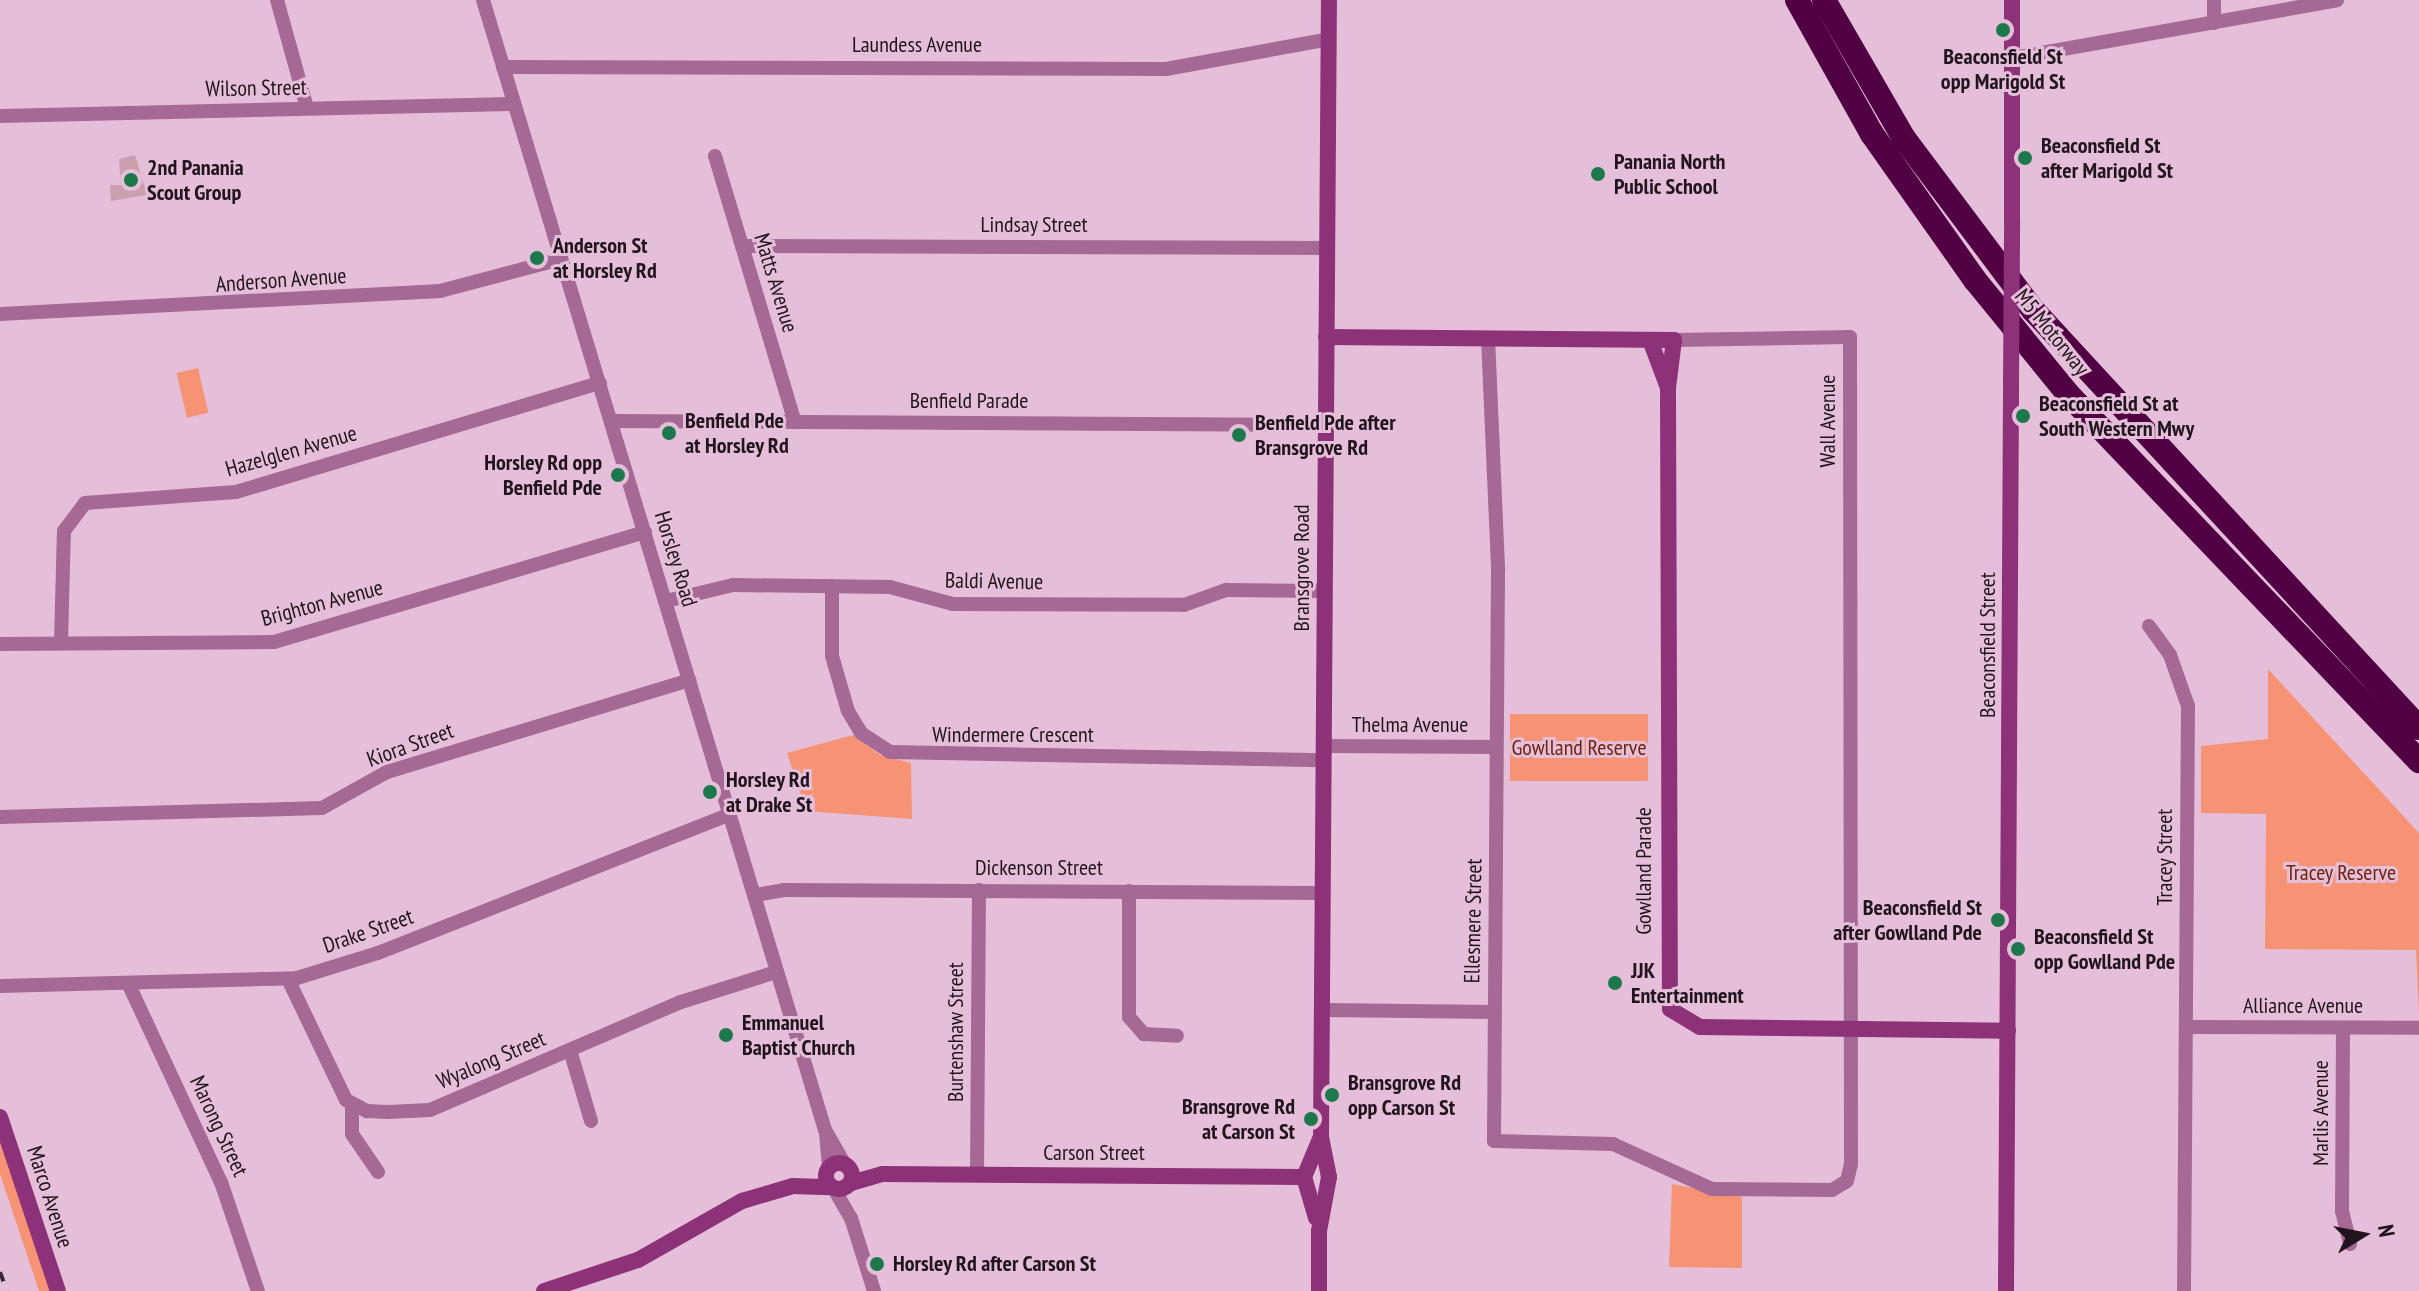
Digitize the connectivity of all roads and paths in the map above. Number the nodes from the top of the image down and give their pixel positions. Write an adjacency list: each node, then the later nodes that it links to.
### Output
1 (277, 0): 14 (street)
2 (483, 0): 12 (street, Horsley Road)
3 (1329, 0): 10 (main road, Bransgrove Road)
4 (1797, 0): 41 (highway, M5 Motorway)
5 (1824, 0): 38 (highway, M5 Motorway)
6 (2012, 0): 11 (main road, Beaconsfield Street)
7 (2214, 0): 9 (street)
8 (2337, 0): 9 (street)
9 (2214, 23): 11 (street)
10 (1329, 39): 12 (street, Laundess Avenue); 18 (main road, Bransgrove Road)
11 (2013, 58): 58 (main road, Beaconsfield Street, bridge)
12 (503, 67): 13 (street, Horsley Road)
13 (513, 104): 14 (street, Wilson Street); 19 (street, Horsley Road)
14 (307, 108): 15 (street, Wilson Street)
15 (0, 116)
16 (715, 156): 17 (street, Matts Avenue)
17 (742, 246): 18 (street, Lindsay Street); 28 (street, Matts Avenue)
18 (1326, 248): 21 (main road, Bransgrove Road)
19 (561, 259): 20 (street, Anderson Avenue); 25 (street, Horsley Road)
20 (0, 314)
21 (1326, 337): 22 (main road, Wall Avenue); 29 (main road, Bransgrove Road)
22 (1488, 338): 23 (main road, Wall Avenue); 39 (street, Ellesmere Street)
23 (1650, 340): 24 (main road, Wall Avenue); 26 (main road, Gowlland Parade)
24 (1674, 340): 26 (main road, Gowlland Parade); 57 (street, Wall Avenue)
25 (600, 383): 27 (street, Horsley Road); 35 (street, Hazelglen Avenue)
26 (1668, 388): 57 (main road, Gowlland Parade)
27 (612, 421): 28 (street, Benfield Parade); 30 (street, Horsley Road)
28 (795, 422): 29 (street, Benfield Parade)
29 (1325, 425): 32 (main road, Bransgrove Road)
30 (645, 532): 33 (street, Horsley Road); 35 (street, Brighton Avenue)
31 (832, 586): 32 (street, Baldi Avenue); 33 (street, Baldi Avenue); 40 (street, Windermere Crescent)
32 (1324, 591): 40 (main road, Bransgrove Road)
33 (666, 601): 37 (street, Horsley Road)
34 (2149, 626): 54 (street, Tracey Street)
35 (61, 643): 36 (street, Brighton Avenue)
36 (0, 644)
37 (689, 680): 42 (street, Horsley Road); 43 (street, Kiora Street)
38 (2419, 728)
39 (1496, 747): 40 (street, Thelma Avenue); 53 (street, Ellesmere Street)
40 (1324, 753): 46 (main road, Bransgrove Road)
41 (2419, 761)
42 (729, 815): 47 (street, Horsley Road); 49 (street, Drake Street)
43 (0, 817)
44 (979, 890): 45 (street, Dickenson Street); 47 (street, Dickenson Street); 66 (street, Burtenshaw Street)
45 (1129, 891): 46 (street, Dickenson Street); 59 (street)
46 (1323, 893): 52 (main road, Bransgrove Road)
47 (756, 895): 48 (street, Horsley Road)
48 (776, 972): 60 (street, Wyalong Street); 68 (street, Horsley Road)
49 (288, 979): 50 (street, Drake Street); 61 (street)
50 (128, 983): 51 (street, Drake Street); 75 (street, Marong Street)
51 (0, 986)
52 (1323, 1010): 53 (street); 64 (main road, Bransgrove Road)
53 (1494, 1012): 70 (street, Ellesmere Street)
54 (2186, 1027): 55 (street, Alliance Avenue); 80 (street, Tracey Street)
55 (2343, 1028): 56 (street, Alliance Avenue); 73 (street, Marlis Avenue)
56 (2419, 1028)
57 (1849, 1029): 58 (main road, Gowlland Parade); 70 (street)
58 (2008, 1031): 79 (main road, Beaconsfield Street)
59 (1177, 1036)
60 (570, 1050): 61 (street, Wyalong Street); 63 (street)
61 (352, 1105): 65 (street)
62 (0, 1117): 74 (main road, Marco Avenue)
63 (591, 1121)
64 (1321, 1137): 67 (main road, Bransgrove Road); 69 (main road, Bransgrove Road)
65 (378, 1172)
66 (977, 1175): 67 (main road, Carson Street); 68 (main road, Carson Street)
67 (1307, 1175): 69 (main road, Carson Street); 72 (main road, Bransgrove Road)
68 (839, 1177): 76 (main road, Carson Street); 77 (street, Horsley Road)
69 (1327, 1178): 72 (main road, Bransgrove Road)
70 (1845, 1183): 71 (street)
71 (1855, 1195)
72 (1319, 1231): 78 (main road, Bransgrove Road)
73 (2350, 1244)
74 (58, 1291)
75 (258, 1291)
76 (544, 1291)
77 (874, 1291)
78 (1319, 1291)
79 (2006, 1291)
80 (2184, 1291)

